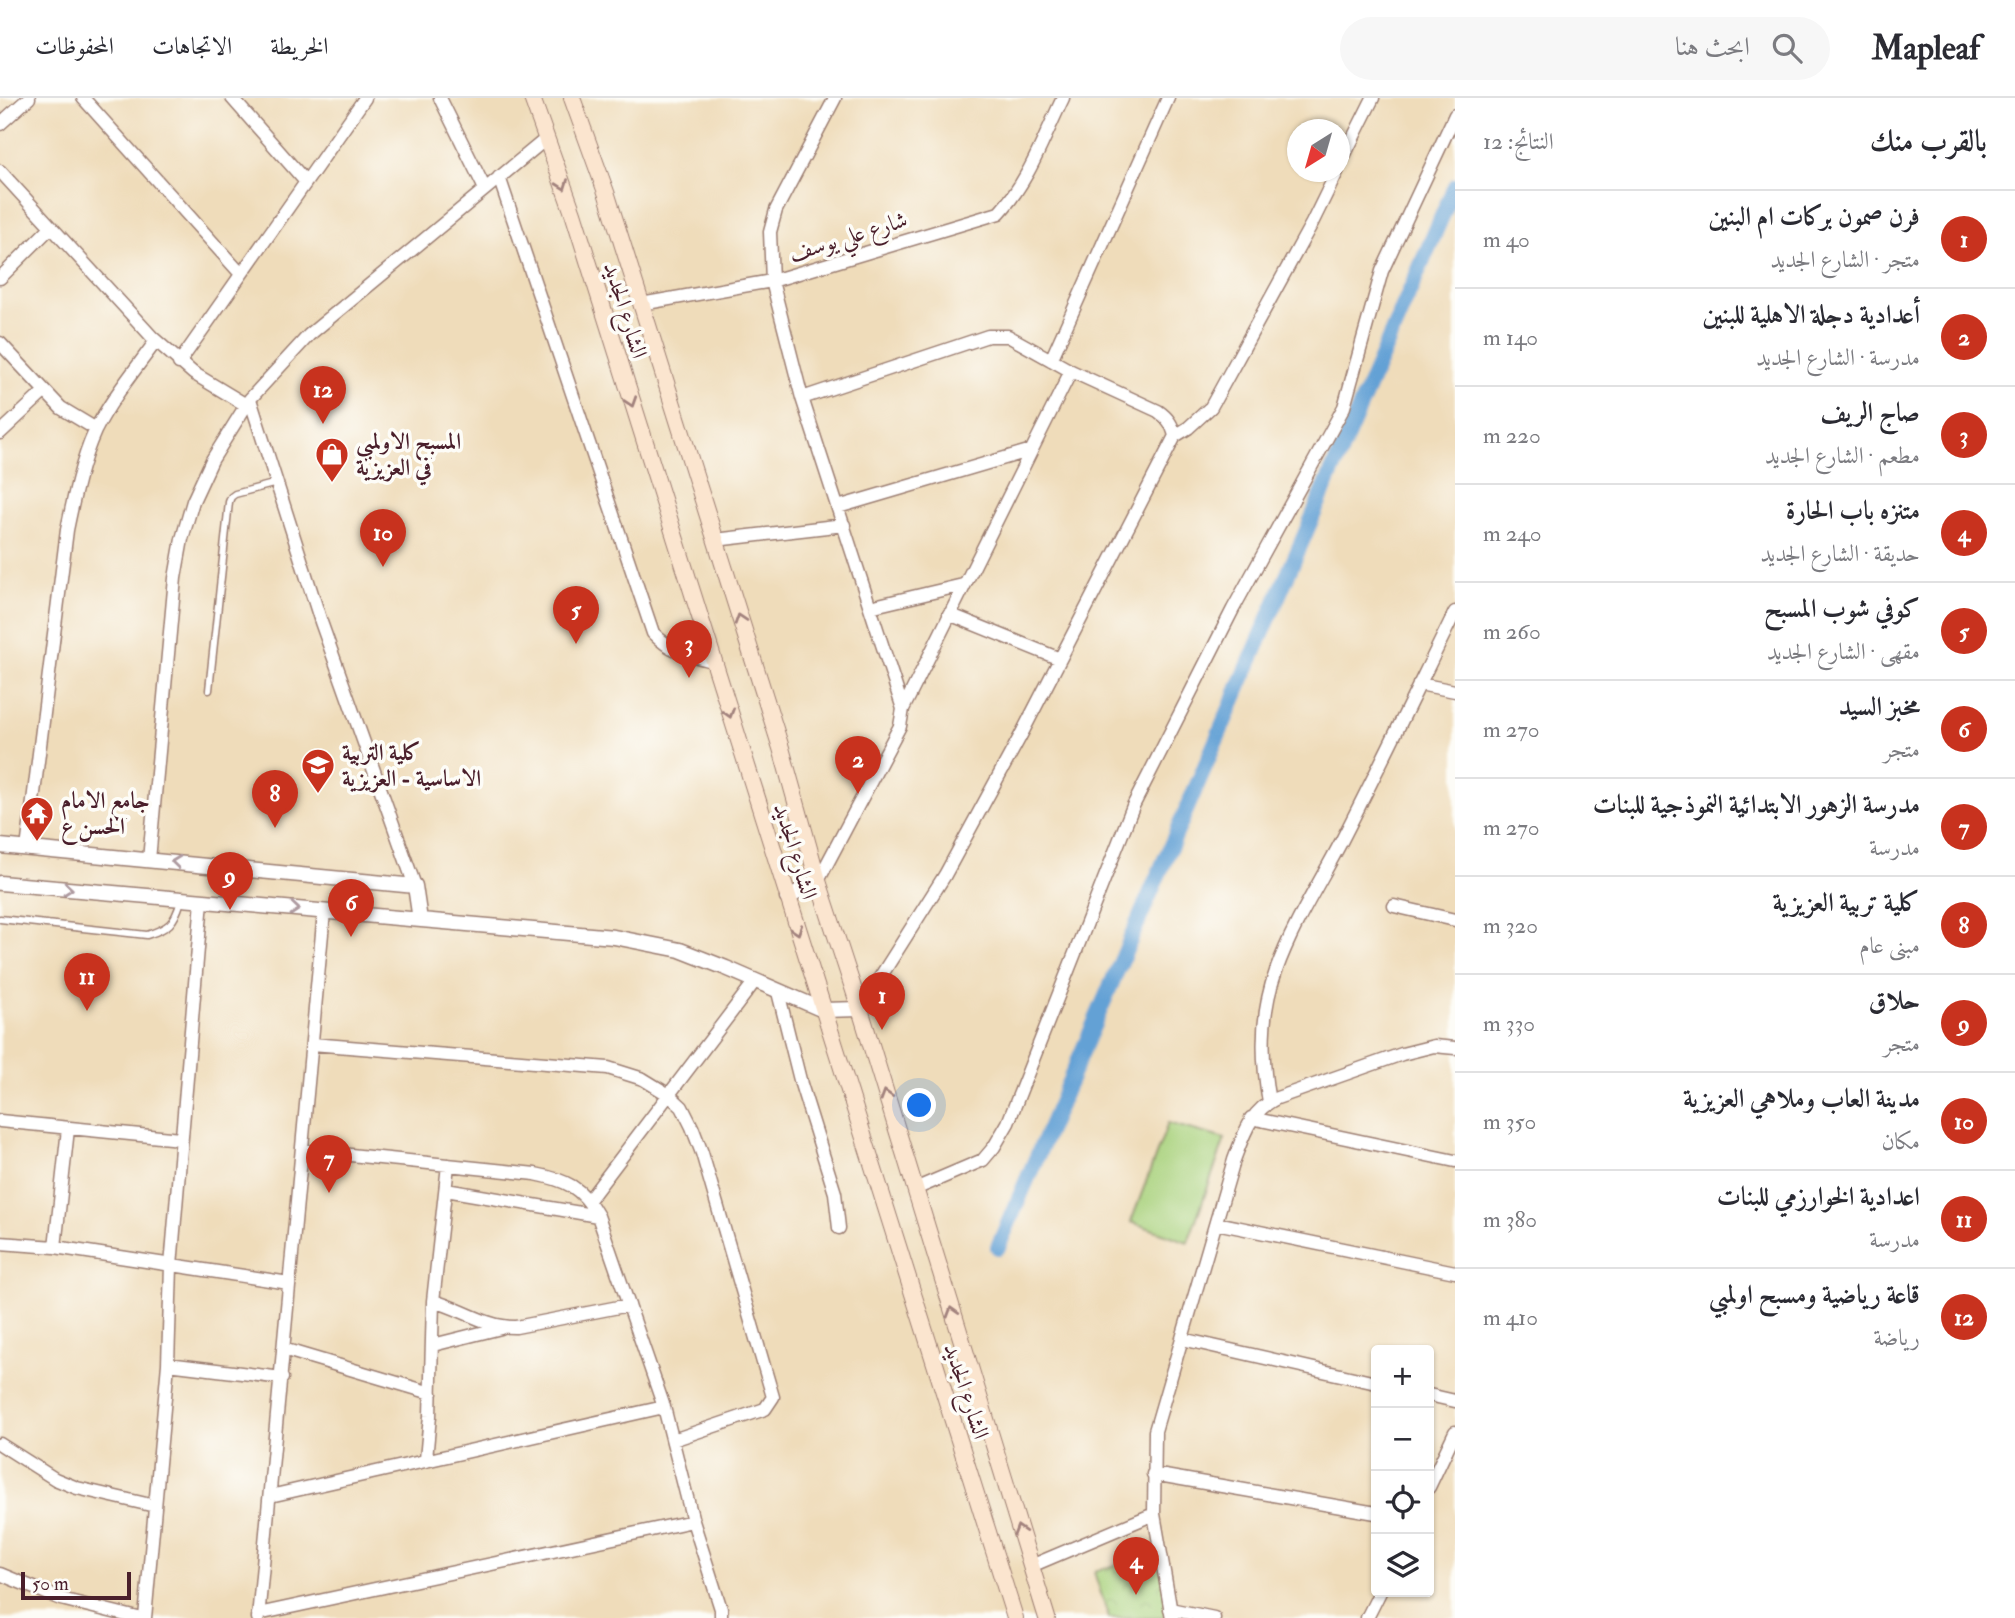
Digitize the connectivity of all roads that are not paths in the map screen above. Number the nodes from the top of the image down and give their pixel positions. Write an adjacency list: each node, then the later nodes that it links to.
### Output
1 (83, 98): 22 (street)
2 (232, 98): 18 (street)
3 (365, 98): 18 (street)
4 (440, 98): 20 (street)
5 (532, 98): 14 (main road, الشارع الجديد)
6 (572, 98): 25 (main road, الشارع الجديد)
7 (835, 98): 24 (street, شارع علي يوسف)
8 (1063, 98): 24 (street, شارع علي يوسف)
9 (1168, 98): 28 (street)
10 (1373, 98): 15 (street)
11 (25, 100): 13 (street)
12 (1455, 115): 81 (street)
13 (0, 124)
14 (547, 138): 17 (street); 47 (main road, الشارع الجديد, one-way to 47)
15 (1350, 144)
16 (0, 171): 21 (street)
17 (499, 177): 20 (street); 47 (street)
18 (306, 181): 22 (street)
19 (1332, 182): 36 (street)
20 (485, 189): 33 (street)
21 (51, 227): 23 (street); 26 (street)
22 (241, 274): 29 (street)
23 (0, 278)
24 (772, 281): 25 (street); 32 (street)
25 (641, 304): 41 (main road, الشارع الجديد)
26 (156, 341): 29 (street); 34 (street)
27 (0, 343): 31 (street)
28 (1051, 360): 30 (street); 32 (street)
29 (179, 363): 33 (street)
30 (1071, 371): 36 (street); 37 (street)
31 (44, 392): 34 (street); 35 (street)
32 (802, 398): 39 (street)
33 (248, 402): 38 (street); 54 (street)
34 (96, 429): 53 (street)
35 (0, 433)
36 (1175, 436): 46 (street)
37 (1032, 450): 39 (street); 42 (street)
38 (277, 483): 49 (lane); 57 (street)
39 (838, 507): 40 (street)
40 (844, 525): 41 (street); 43 (street)
41 (715, 540): 55 (main road, الشارع الجديد, one-way to 41)
42 (963, 585): 43 (street); 45 (street)
43 (870, 607): 51 (street)
44 (1455, 612): 48 (street)
45 (949, 614): 46 (street); 51 (street)
46 (1060, 659): 68 (street)
47 (713, 661): 58 (main road, الشارع الجديد, one-way to 58)
48 (1419, 684): 50 (street); 73 (street)
49 (209, 690)
50 (1455, 691)
51 (903, 709): 55 (street)
52 (0, 846): 53 (street)
53 (27, 849): 54 (street)
54 (149, 860): 57 (street, one-way to 54)
55 (818, 881): 58 (street); 68 (main road, الشارع الجديد)
56 (0, 883): 59 (street, one-way to 59)
57 (415, 886): 64 (street)
58 (787, 898): 69 (main road, الشارع الجديد, one-way to 69)
59 (182, 899): 60 (street); 63 (lane)
60 (202, 901): 62 (street, one-way to 62); 77 (street)
61 (1394, 906): 65 (street)
62 (324, 912): 64 (street); 70 (street)
63 (0, 919)
64 (420, 920): 66 (street)
65 (1455, 920)
66 (755, 981): 67 (street); 72 (street)
67 (778, 992): 69 (street); 86 (street)
68 (860, 1009): 69 (street); 81 (main road, الشارع الجديد, one-way to 68)
69 (823, 1010): 124 (main road, الشارع الجديد)
70 (312, 1044): 72 (street); 78 (street)
71 (1455, 1048): 73 (street)
72 (669, 1095): 83 (street); 106 (street)
73 (1269, 1102): 74 (street)
74 (1251, 1118): 79 (street); 85 (street)
75 (0, 1121): 76 (street)
76 (68, 1129): 77 (street); 88 (street)
77 (180, 1139): 89 (street)
78 (302, 1150): 80 (street); 91 (street)
79 (1455, 1161)
80 (448, 1165): 82 (street); 83 (street)
81 (915, 1189): 116 (main road, الشارع الجديد, one-way to 81)
82 (446, 1190): 84 (street); 92 (street)
83 (589, 1200): 84 (street)
84 (598, 1216): 93 (street)
85 (1216, 1223): 90 (street); 95 (street)
86 (839, 1228)
87 (0, 1243): 88 (street)
88 (55, 1247): 89 (street)
89 (171, 1266): 91 (street); 98 (street)
90 (1455, 1272)
91 (289, 1283): 97 (street)
92 (433, 1301): 94 (street); 96 (street)
93 (629, 1305): 94 (street); 104 (street)
94 (501, 1328): 96 (street)
95 (1182, 1339): 100 (street); 109 (street)
96 (433, 1345): 101 (street)
97 (283, 1349): 99 (street); 101 (street)
98 (168, 1364): 99 (street); 112 (street)
99 (282, 1378): 111 (street)
100 (1371, 1382)
101 (431, 1393): 108 (street)
102 (1434, 1396): 103 (street)
103 (1455, 1401)
104 (664, 1407): 106 (street); 108 (street)
105 (1455, 1432): 110 (street)
106 (673, 1440): 115 (street)
107 (0, 1444): 112 (street)
108 (426, 1459): 111 (street)
109 (1153, 1474): 113 (street); 114 (street)
110 (1434, 1477)
111 (270, 1496): 120 (street)
112 (155, 1506): 122 (street)
113 (1371, 1512)
114 (1154, 1514): 116 (street); 119 (street)
115 (693, 1521): 120 (street); 123 (street)
116 (1031, 1566): 125 (main road, الشارع الجديد)
117 (0, 1574): 121 (street)
118 (1378, 1597): 127 (street)
119 (1171, 1614): 126 (street)
120 (258, 1616)
121 (138, 1618)
122 (145, 1618)
123 (721, 1618)
124 (1015, 1618)
125 (1047, 1618)
126 (1214, 1618)
127 (1367, 1618)

